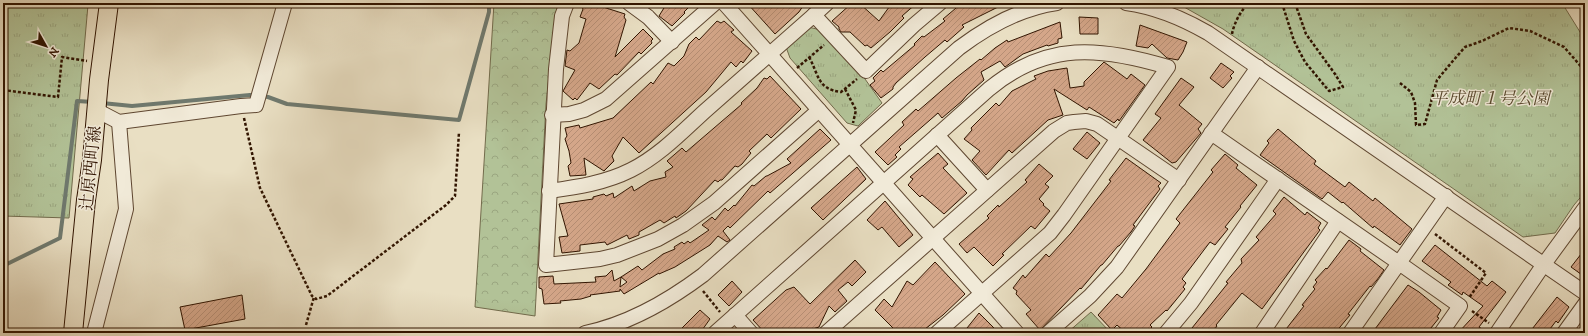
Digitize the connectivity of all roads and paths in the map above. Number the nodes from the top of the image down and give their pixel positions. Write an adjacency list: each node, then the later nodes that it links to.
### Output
1 (109, 3): 20 (main road, 辻原西町線)
2 (285, 3): 29 (street)
3 (567, 3): 31 (street)
4 (629, 3): 16 (street)
5 (715, 3): 16 (street)
6 (724, 3): 18 (street)
7 (827, 3): 14 (street)
8 (940, 3): 14 (street)
9 (1057, 3): 38 (street)
10 (1126, 3): 21 (street)
11 (1249, 3): 15 (path)
12 (1282, 3): 13 (path)
13 (1295, 3)
14 (814, 15): 18 (street)
15 (1231, 37)
16 (672, 42): 31 (street)
17 (826, 44): 19 (path)
18 (770, 54): 30 (street); 43 (street)
19 (809, 57): 22 (path); 26 (path)
20 (101, 63): 27 (path); 28 (main road, 辻原西町線)
21 (1258, 67): 35 (street); 44 (street)
22 (795, 69)
23 (1585, 71): 25 (path)
24 (857, 78): 26 (path)
25 (1400, 83)
26 (844, 89): 33 (path)
27 (3, 90)
28 (97, 104): 32 (street); 60 (main road, 辻原西町線)
29 (242, 106): 32 (street); 54 (path)
30 (819, 110): 38 (street); 43 (street)
31 (552, 115): 43 (street)
32 (119, 122): 61 (street)
33 (852, 128)
34 (459, 132): 54 (path)
35 (1211, 133): 39 (street); 40 (street)
36 (937, 135): 37 (street); 41 (street); 42 (street)
37 (1118, 138): 40 (street); 42 (street); 53 (street)
38 (851, 144): 41 (street); 62 (street)
39 (1278, 179): 46 (street); 69 (street)
40 (1179, 180): 68 (street)
41 (883, 182): 48 (street); 57 (street)
42 (987, 190): 48 (street)
43 (549, 191)
44 (1446, 196): 47 (street); 50 (street)
45 (1585, 208): 50 (street)
46 (1338, 221): 49 (street); 70 (street)
47 (1425, 226): 49 (street); 56 (path)
48 (933, 239): 53 (street); 65 (street)
49 (1399, 263): 56 (street); 71 (street)
50 (1544, 264): 52 (street); 59 (street)
51 (701, 290): 57 (path)
52 (1585, 293)
53 (982, 294): 66 (street); 67 (street)
54 (314, 297): 58 (path)
55 (1585, 304): 73 (street)
56 (1462, 306): 59 (path); 72 (street)
57 (730, 316): 63 (street); 64 (street)
58 (306, 325)
59 (1496, 330)
60 (73, 333)
61 (94, 333)
62 (585, 333)
63 (715, 333)
64 (751, 333)
65 (826, 333)
66 (938, 333)
67 (1017, 333)
68 (1048, 333)
69 (1166, 333)
70 (1262, 333)
71 (1350, 333)
72 (1441, 333)
73 (1564, 333)

